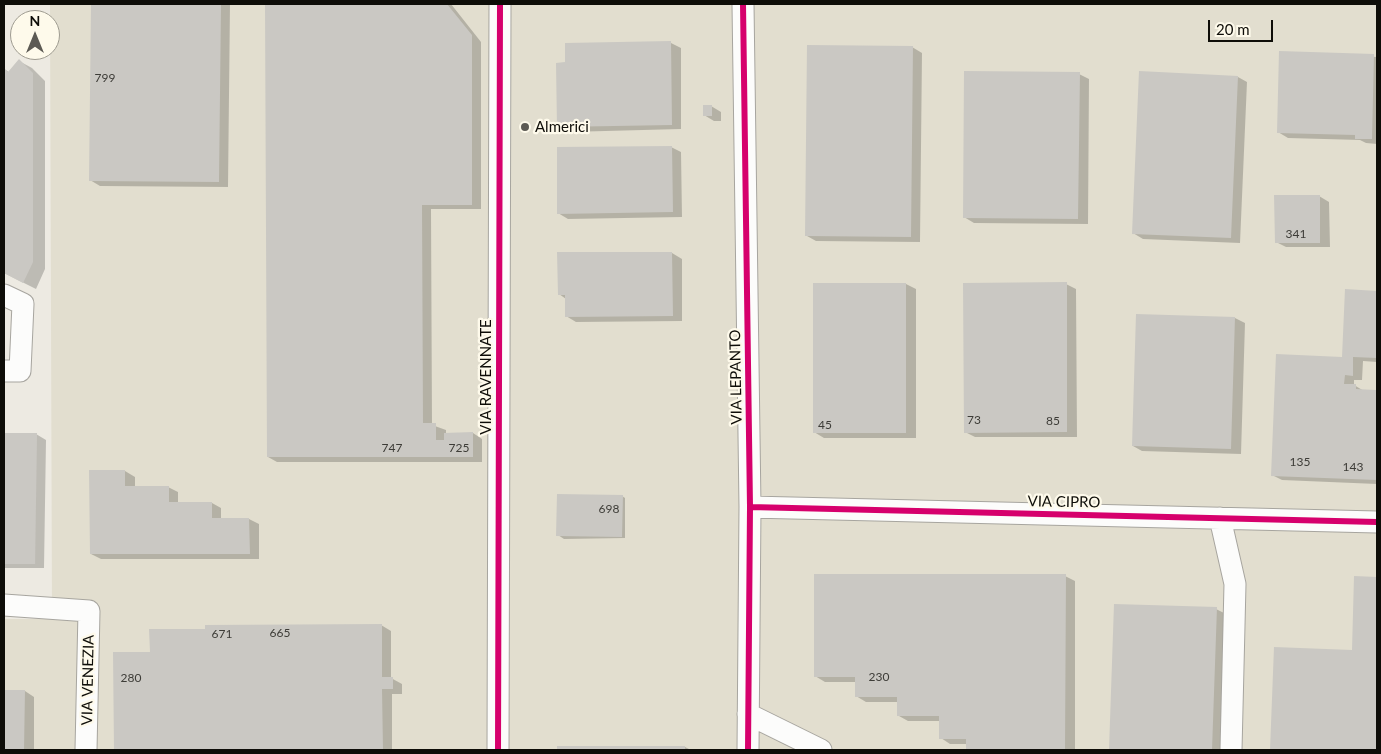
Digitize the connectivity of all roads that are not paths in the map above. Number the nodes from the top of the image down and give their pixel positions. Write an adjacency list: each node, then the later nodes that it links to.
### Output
1 (500, 4): 11 (street, VIA RAVENNATE)
2 (743, 4): 5 (street, VIA LEPANTO)
3 (4, 295): 4 (street)
4 (4, 371)
5 (750, 507): 6 (street, VIA CIPRO); 9 (street, VIA LEPANTO)
6 (1220, 518): 7 (street, VIA CIPRO); 14 (street)
7 (1377, 522)
8 (4, 606): 10 (street, VIA VENEZIA)
9 (748, 714): 12 (street, VIA LEPANTO); 13 (street)
10 (86, 750)
11 (498, 750)
12 (748, 750)
13 (821, 750)
14 (1230, 750)

